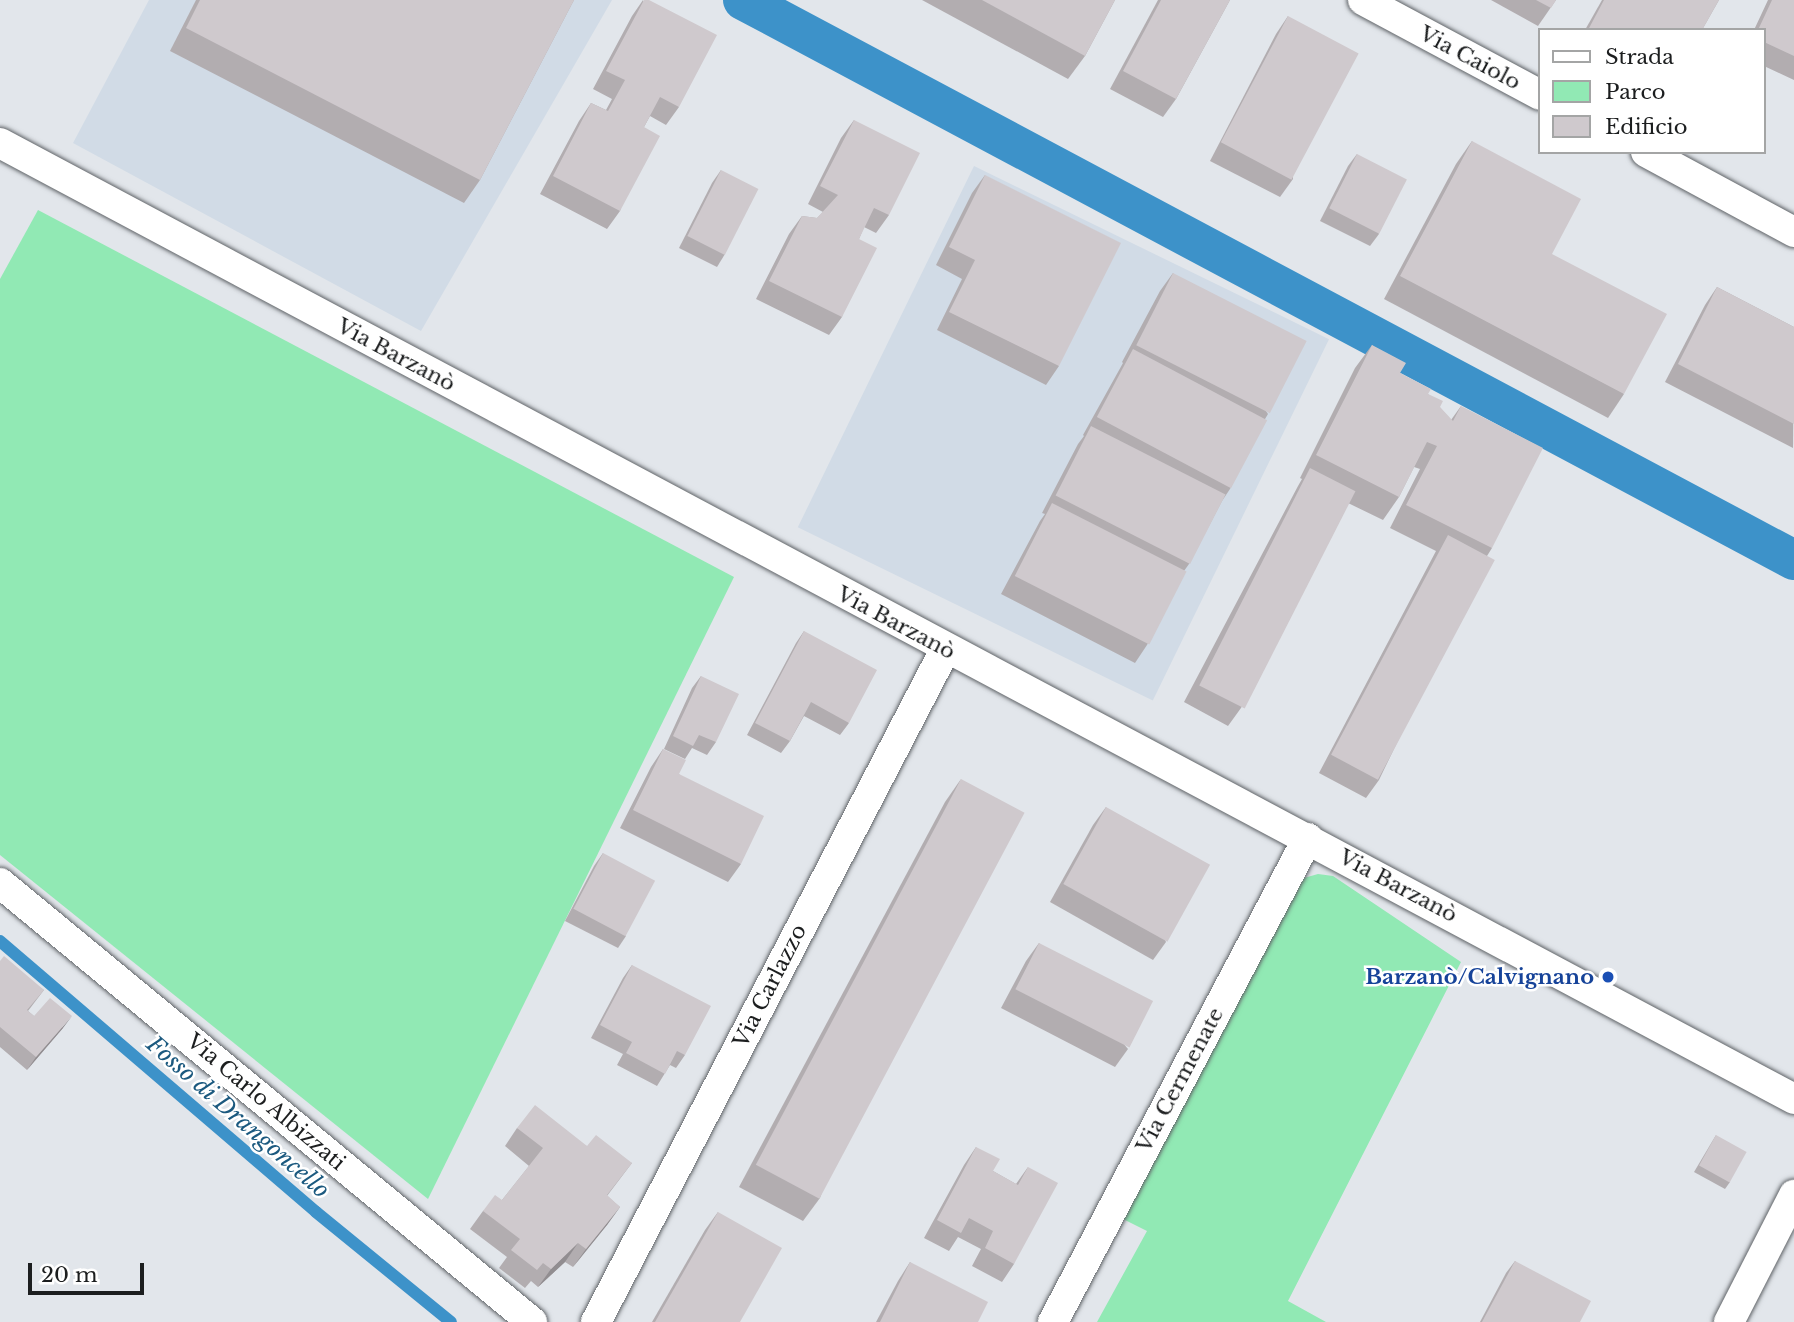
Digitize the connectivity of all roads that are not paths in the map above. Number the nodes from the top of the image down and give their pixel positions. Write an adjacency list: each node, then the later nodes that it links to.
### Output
1 (1363, 0): 2 (street, Via Caiolo)
2 (1538, 94)
3 (0, 143): 6 (street, Via Barzanò)
4 (1650, 154): 5 (street)
5 (1794, 232)
6 (945, 650): 7 (street, Via Barzanò); 12 (street, Via Carlazzo)
7 (1308, 838): 9 (street, Via Barzanò); 13 (street, Via Cermenate)
8 (0, 883): 11 (street, Via Carlo Albizzati)
9 (1794, 1099)
10 (1794, 1195): 14 (street)
11 (532, 1322)
12 (596, 1322)
13 (1053, 1322)
14 (1729, 1322)

